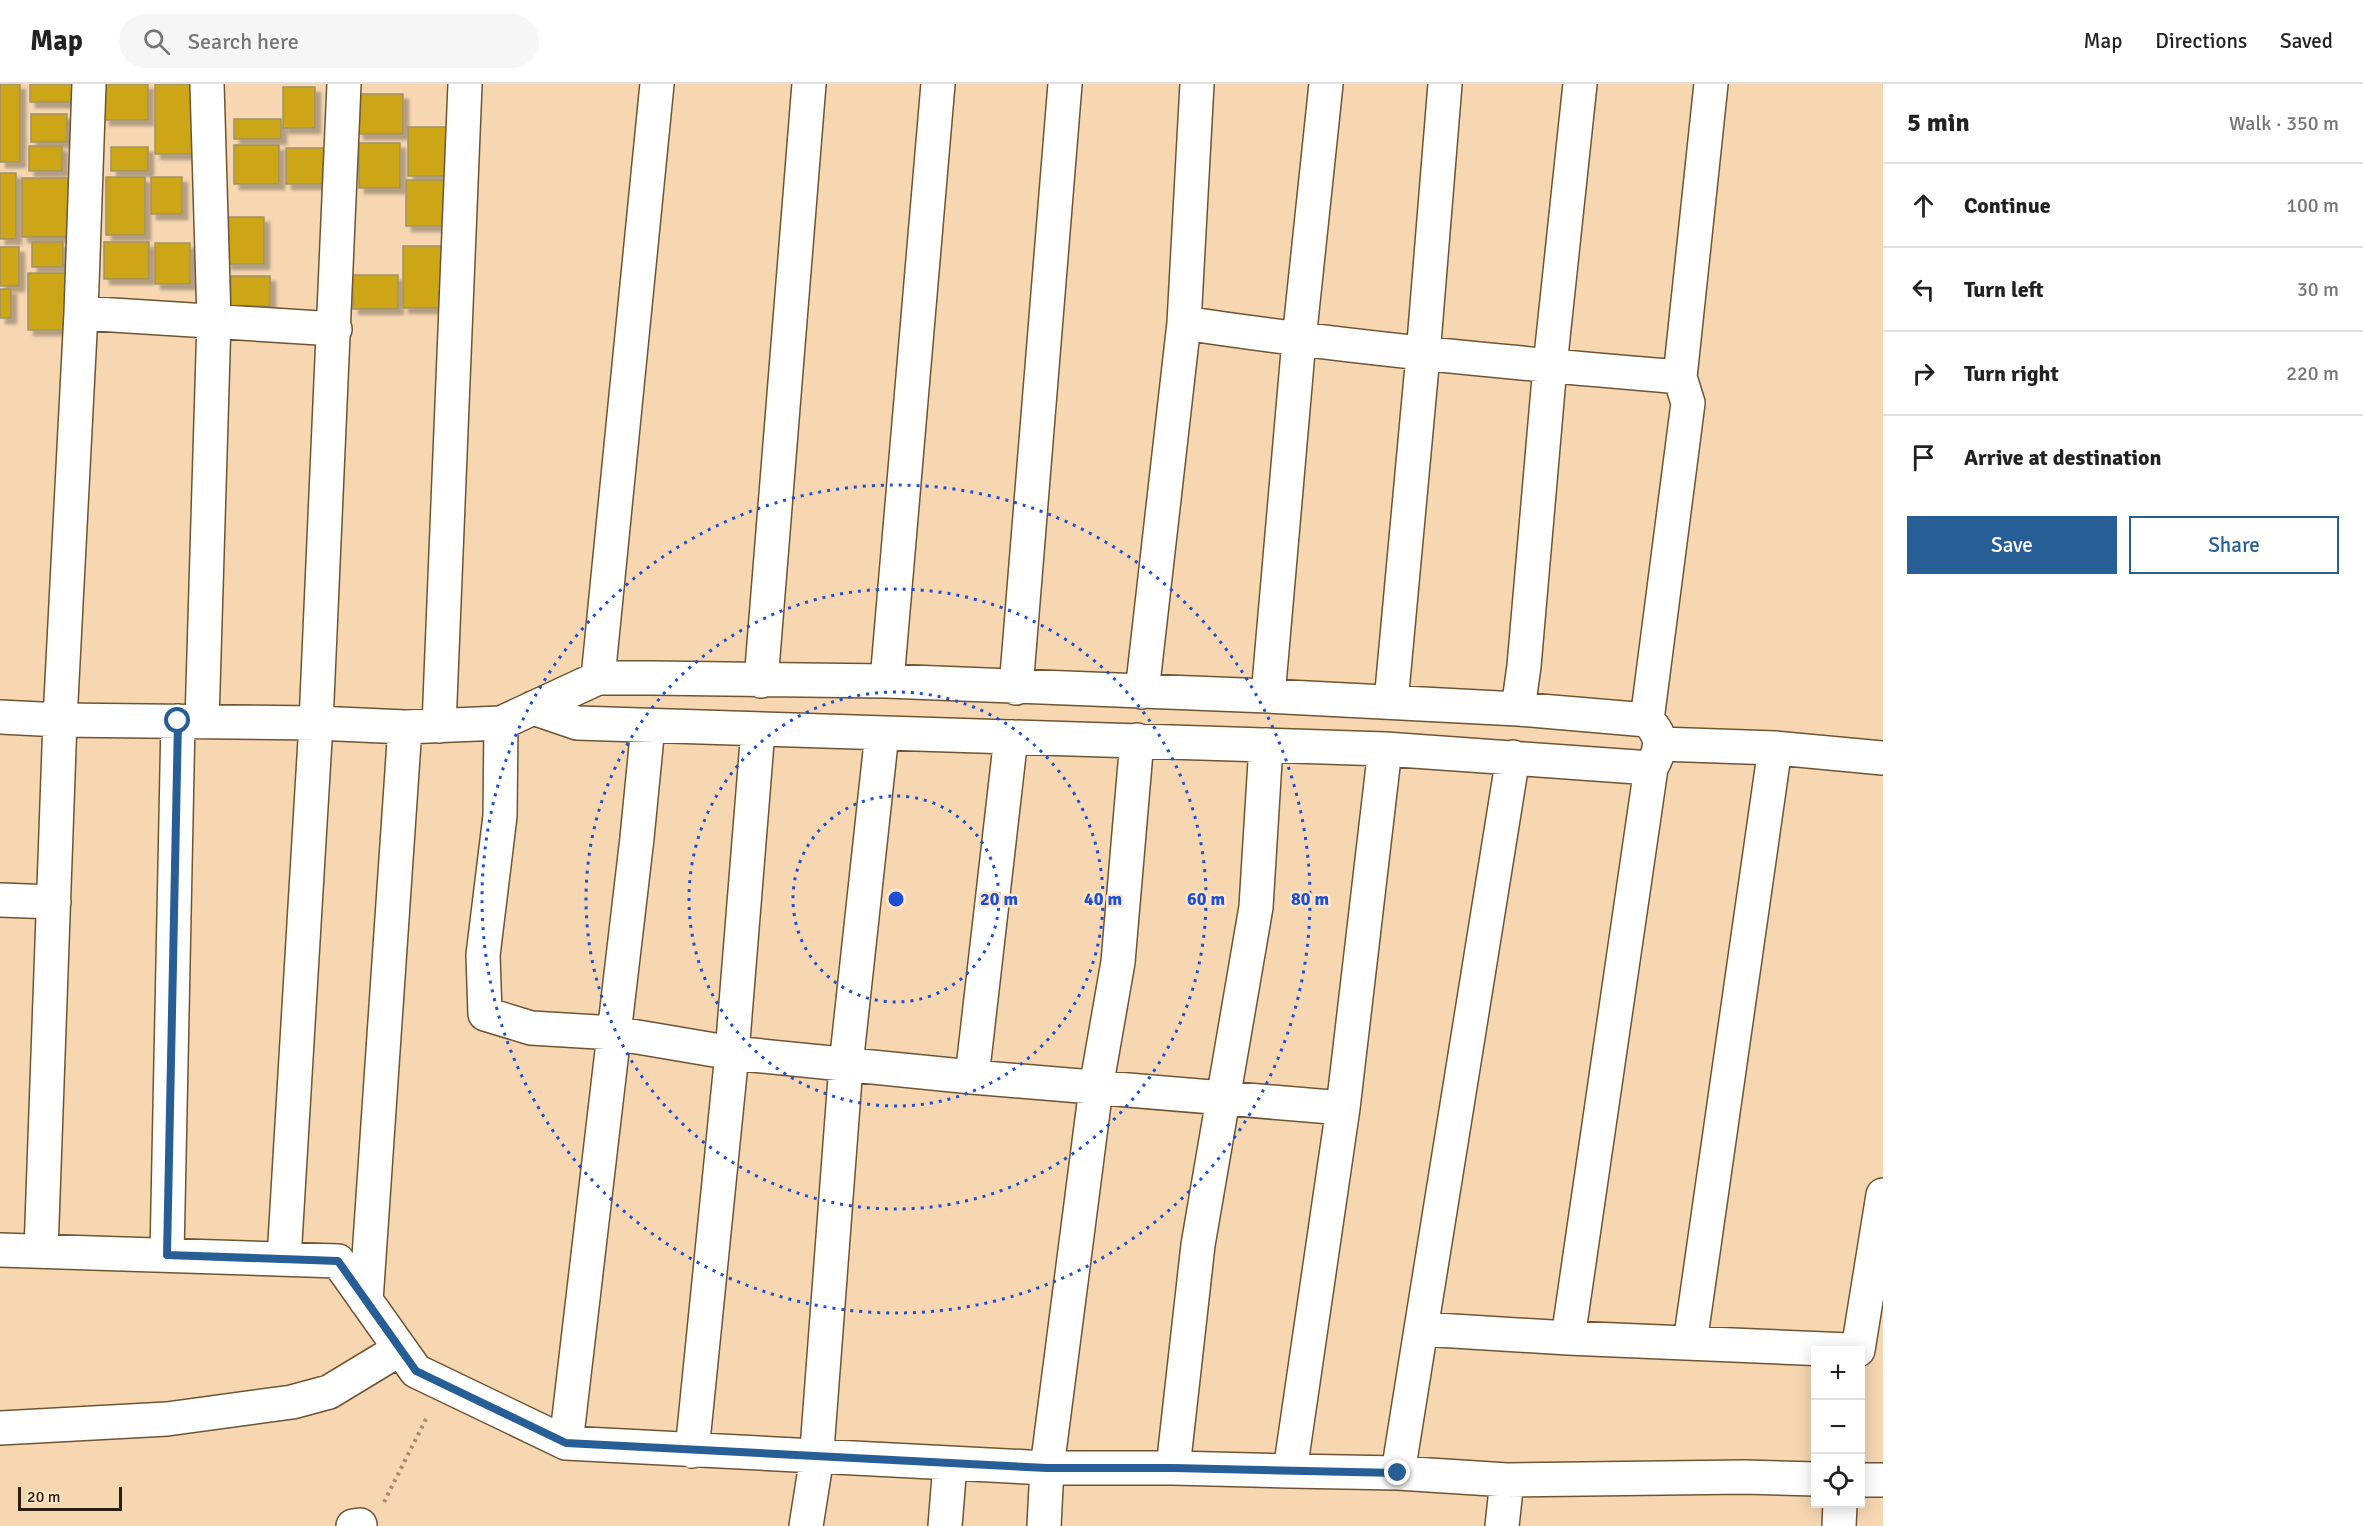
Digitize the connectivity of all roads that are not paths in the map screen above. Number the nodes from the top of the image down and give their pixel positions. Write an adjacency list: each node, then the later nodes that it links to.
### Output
1 (89, 84): 14 (street)
2 (207, 84): 15 (street)
3 (344, 84): 17 (street)
4 (465, 84): 37 (street)
5 (657, 84): 22 (street)
6 (808, 84): 23 (street)
7 (938, 84): 24 (street)
8 (1065, 84): 25 (street)
9 (1197, 84): 16 (street)
10 (1326, 84): 18 (street)
11 (1445, 84): 19 (street)
12 (1580, 84): 20 (street)
13 (1711, 84): 21 (street)
14 (81, 313): 15 (street); 32 (street)
15 (214, 320): 17 (street); 33 (street)
16 (1184, 323): 18 (street); 26 (street)
17 (335, 329): 34 (street)
18 (1299, 340): 19 (street); 27 (street)
19 (1424, 354): 20 (street); 28 (street)
20 (1550, 366): 21 (street); 30 (street)
21 (1680, 377): 43 (street)
22 (598, 678): 23 (street); 29 (street)
23 (761, 681): 24 (street)
24 (887, 681): 25 (street)
25 (1017, 688): 26 (street)
26 (1142, 692): 27 (street)
27 (1268, 696): 28 (street)
28 (1391, 702): 30 (street)
29 (533, 708): 35 (street); 38 (street)
30 (1518, 709): 43 (street)
31 (0, 717): 32 (street)
32 (60, 720): 33 (street); 50 (street)
33 (190, 721): 34 (street); 61 (street)
34 (316, 723): 36 (street); 62 (street)
35 (501, 723): 37 (street); 51 (street)
36 (405, 726): 37 (street); 63 (street)
37 (439, 726)
38 (648, 726): 39 (street); 51 (street)
39 (758, 730): 40 (street); 52 (street)
40 (882, 733): 41 (street); 53 (street)
41 (1011, 737): 42 (street); 54 (street)
42 (1137, 740): 44 (street); 55 (street)
43 (1653, 744): 45 (street); 47 (street); 65 (street)
44 (1266, 745): 46 (street); 56 (street)
45 (1775, 748): 48 (street); 66 (street)
46 (1385, 749): 47 (street); 57 (street)
47 (1513, 757): 64 (street)
48 (1883, 758)
49 (0, 900): 50 (street)
50 (54, 902): 60 (street)
51 (614, 1033): 52 (street); 73 (street)
52 (732, 1053): 53 (street); 74 (street)
53 (846, 1065): 54 (street); 75 (street)
54 (972, 1077): 55 (street)
55 (1096, 1088): 56 (street); 77 (street)
56 (1225, 1096): 57 (street); 78 (street)
57 (1343, 1108): 79 (street)
58 (1883, 1196): 67 (street)
59 (0, 1250): 60 (street)
60 (41, 1251): 61 (street)
61 (167, 1255): 62 (street)
62 (284, 1259): 63 (street)
63 (366, 1300): 68 (street)
64 (1421, 1329): 65 (street); 80 (street)
65 (1568, 1338): 66 (street)
66 (1690, 1344): 69 (street)
67 (1860, 1346)
68 (400, 1349): 72 (street); 73 (street)
69 (1811, 1349)
70 (1865, 1352): 71 (street)
71 (1883, 1353)
72 (0, 1428)
73 (566, 1443): 74 (street)
74 (692, 1450): 75 (street)
75 (816, 1457): 76 (street); 88 (street)
76 (950, 1464): 77 (street); 89 (street)
77 (1047, 1468): 78 (street); 90 (street)
78 (1173, 1468): 79 (street)
79 (1290, 1471): 80 (street)
80 (1398, 1473): 82 (street)
81 (1811, 1479): 82 (street)
82 (1507, 1480): 91 (street)
83 (1865, 1480): 84 (street)
84 (1883, 1480)
85 (1840, 1508): 92 (street)
86 (353, 1526): 87 (street)
87 (360, 1526)
88 (806, 1526)
89 (945, 1526)
90 (1044, 1526)
91 (1502, 1526)
92 (1839, 1526)

